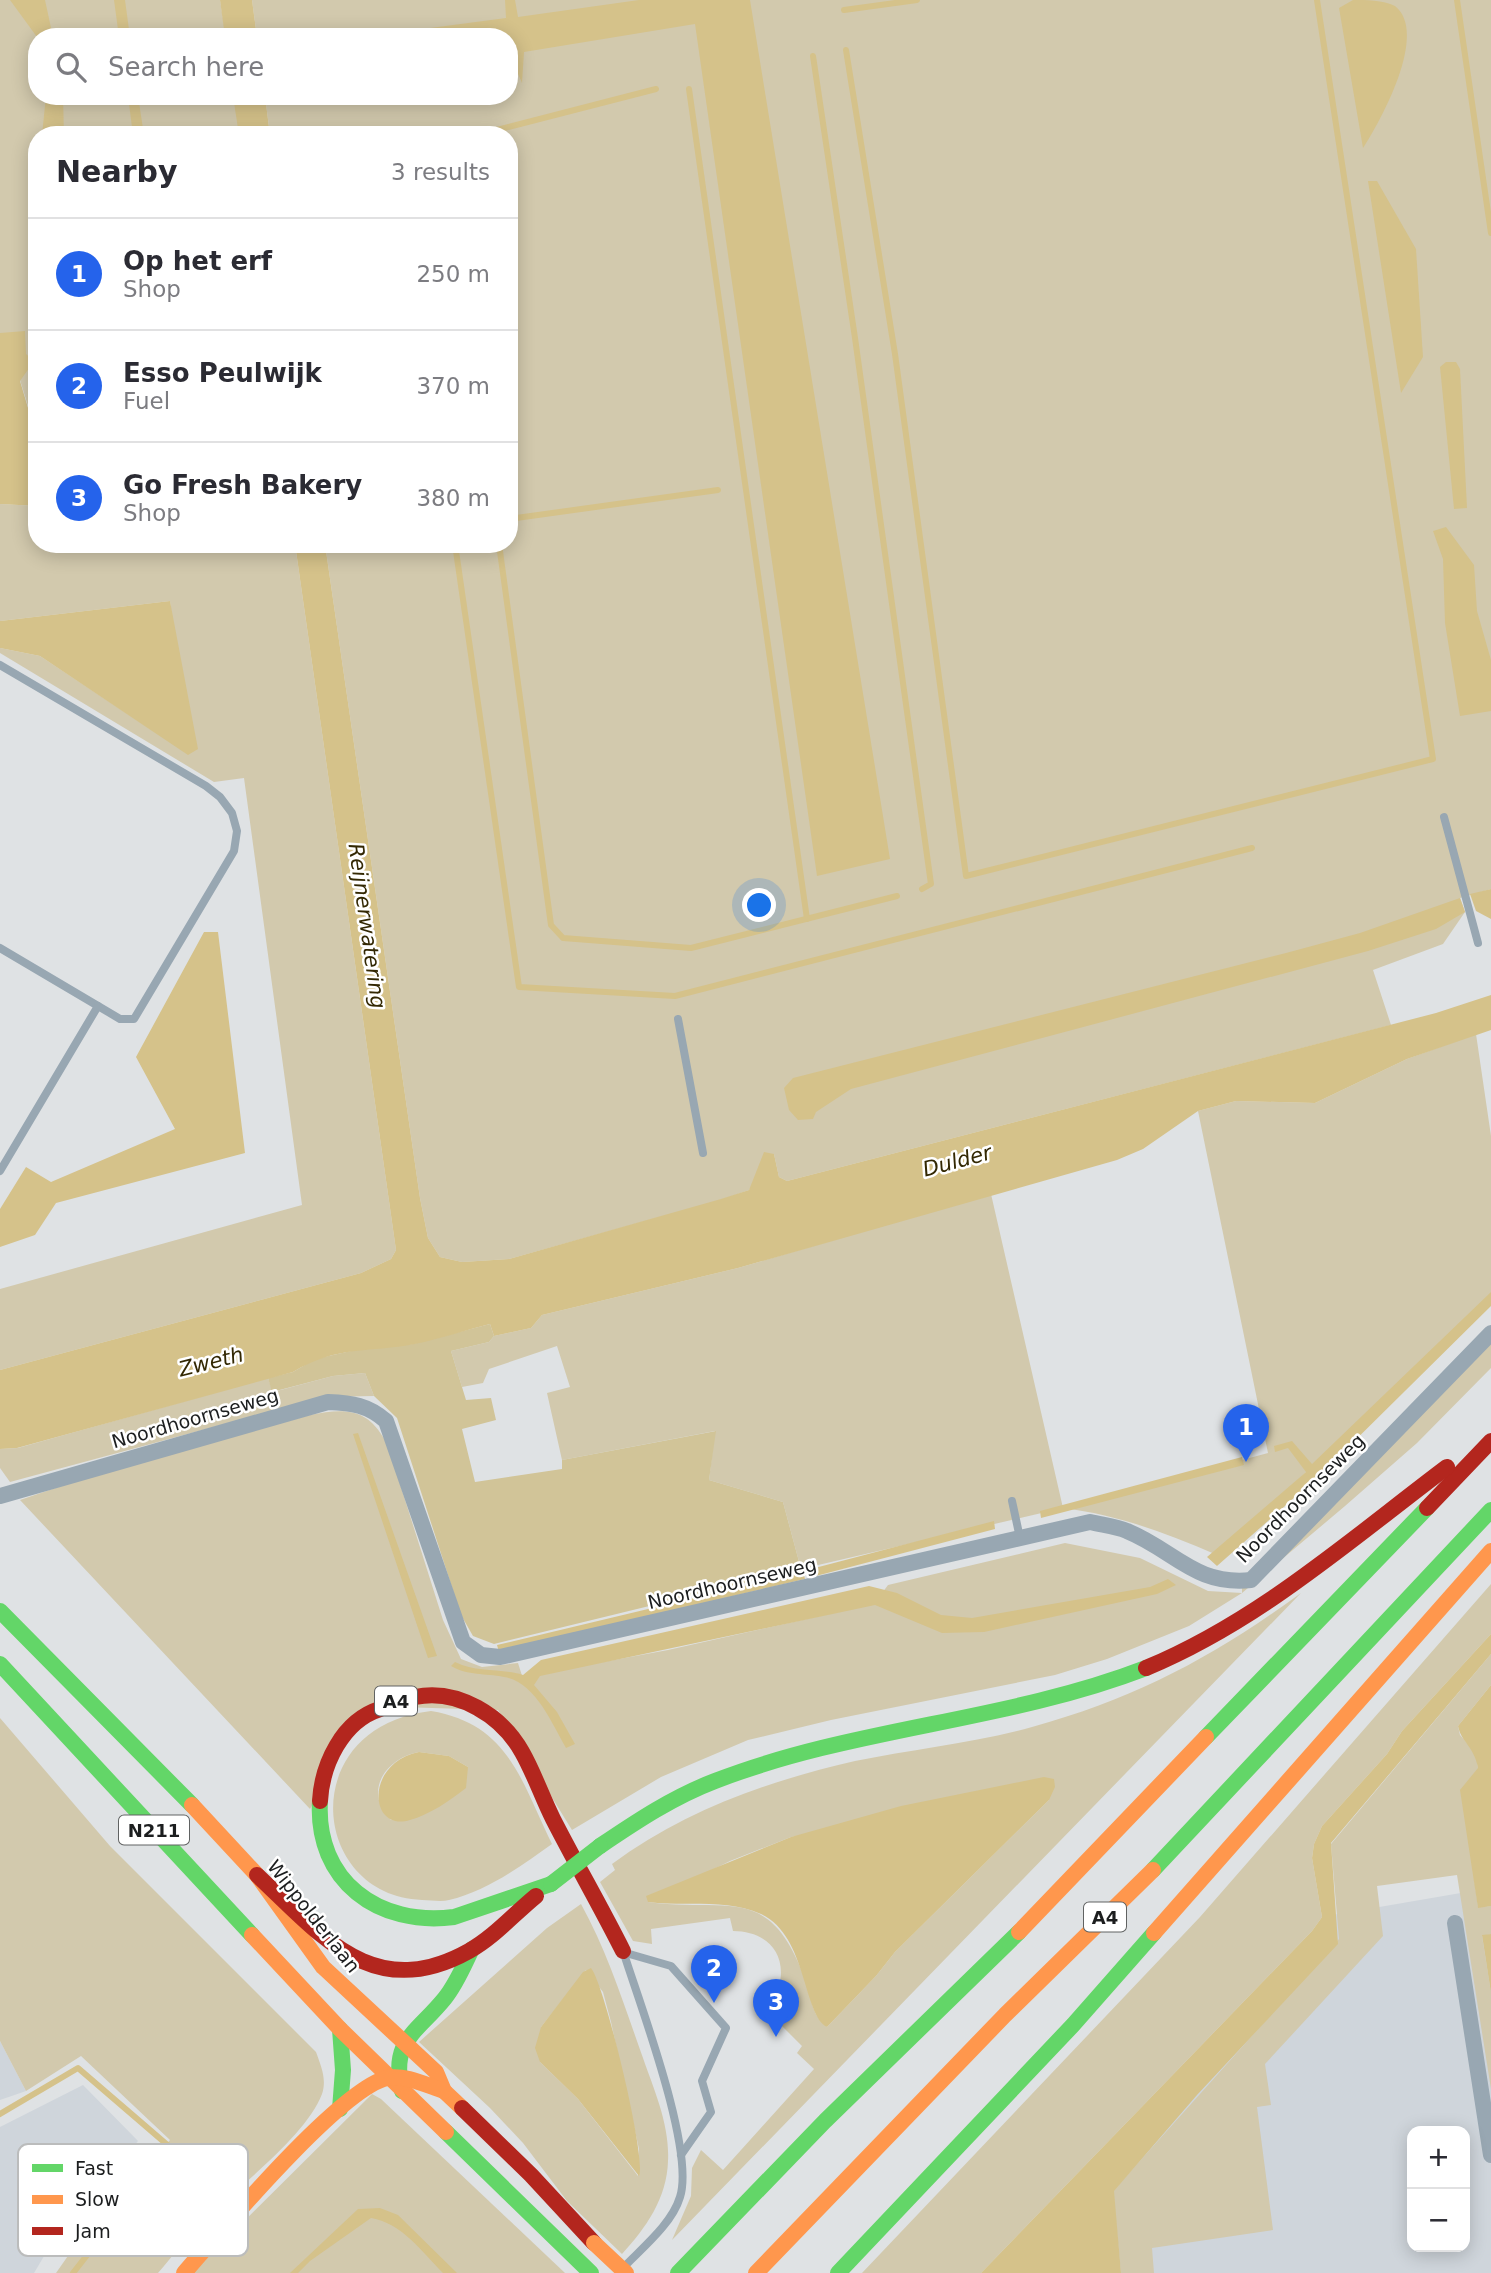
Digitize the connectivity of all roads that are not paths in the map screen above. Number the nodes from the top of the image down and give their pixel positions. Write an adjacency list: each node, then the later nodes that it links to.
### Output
1 (0, 665): 5 (lane)
2 (1444, 817): 3 (lane)
3 (1478, 943)
4 (0, 948): 5 (lane)
5 (98, 1006): 8 (lane)
6 (678, 1019): 7 (lane)
7 (703, 1153)
8 (0, 1171)
9 (1491, 1333): 15 (street, Noordhoornseweg)
10 (1491, 1434): 20 (main road, A4, bridge)
11 (1491, 1441): 37 (main road, A4)
12 (0, 1496): 15 (street, Noordhoornseweg)
13 (1012, 1501): 15 (lane)
14 (1491, 1510): 38 (main road, A4)
15 (1020, 1538)
16 (1491, 1551): 39 (main road, A4)
17 (0, 1611): 19 (main road, Wippolderlaan / N211)
18 (0, 1664): 24 (main road, N211)
19 (257, 1875): 22 (main road, A4); 25 (main road, Wippolderlaan / N211)
20 (551, 1884): 22 (main road, A4); 23 (main road, A4)
21 (1455, 1923): 30 (street)
22 (472, 1949): 25 (main road, A4)
23 (622, 1951): 29 (lane, A4); 29 (lane)
24 (340, 2029): 26 (main road, N211); 28 (main road)
25 (402, 2043): 26 (main road); 27 (main road, Wippolderlaan / N211)
26 (396, 2083): 27 (main road); 28 (main road); 34 (main road, N211)
27 (444, 2091): 36 (main road, Wippolderlaan / N211, bridge)
28 (340, 2109): 31 (main road)
29 (681, 2155): 35 (lane, A4)
30 (1491, 2155)
31 (248, 2202)
32 (199, 2256): 33 (main road)
33 (184, 2273)
34 (591, 2273)
35 (619, 2273)
36 (626, 2273)
37 (678, 2273)
38 (756, 2273)
39 (838, 2273)

